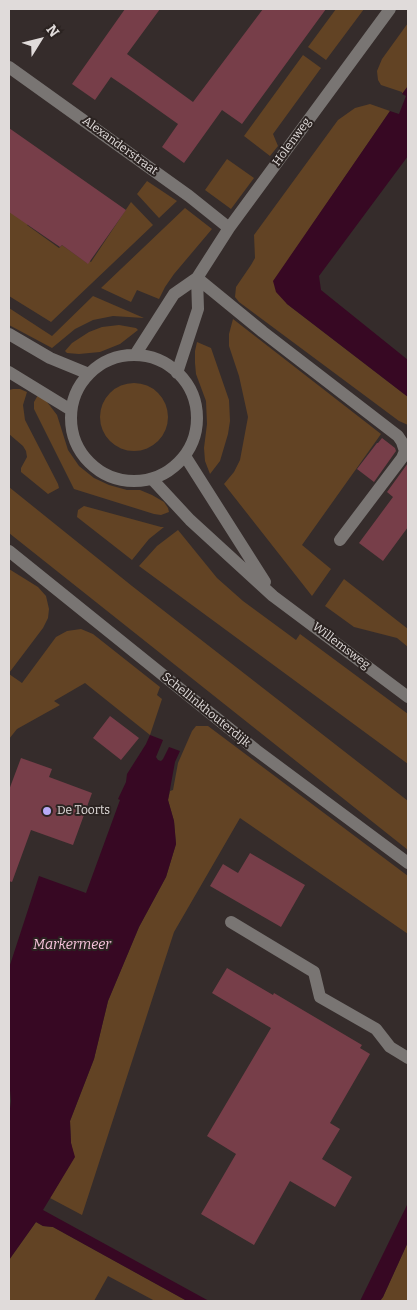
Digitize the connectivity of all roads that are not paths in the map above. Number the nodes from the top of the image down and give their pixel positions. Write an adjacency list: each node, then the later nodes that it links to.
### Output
1 (390, 9): 3 (street, Holenweg)
2 (9, 67): 3 (street, Alexanderstraat)
3 (229, 228): 4 (street, Holenweg)
4 (197, 278): 6 (street, Holenweg); 8 (street); 13 (street)
5 (9, 334): 9 (street)
6 (135, 355): 8 (street); 9 (street)
7 (9, 372): 10 (street)
8 (177, 373): 11 (street)
9 (89, 374): 10 (street)
10 (71, 410): 12 (street)
11 (184, 456): 12 (street); 15 (street, Willemsweg)
12 (152, 479): 15 (street, Willemsweg)
13 (340, 540)
14 (9, 552): 17 (street, Schellinkhouterdijk)
15 (273, 596): 16 (street, Willemsweg)
16 (408, 697)
17 (408, 863)
18 (231, 922): 19 (street)
19 (408, 1058)

